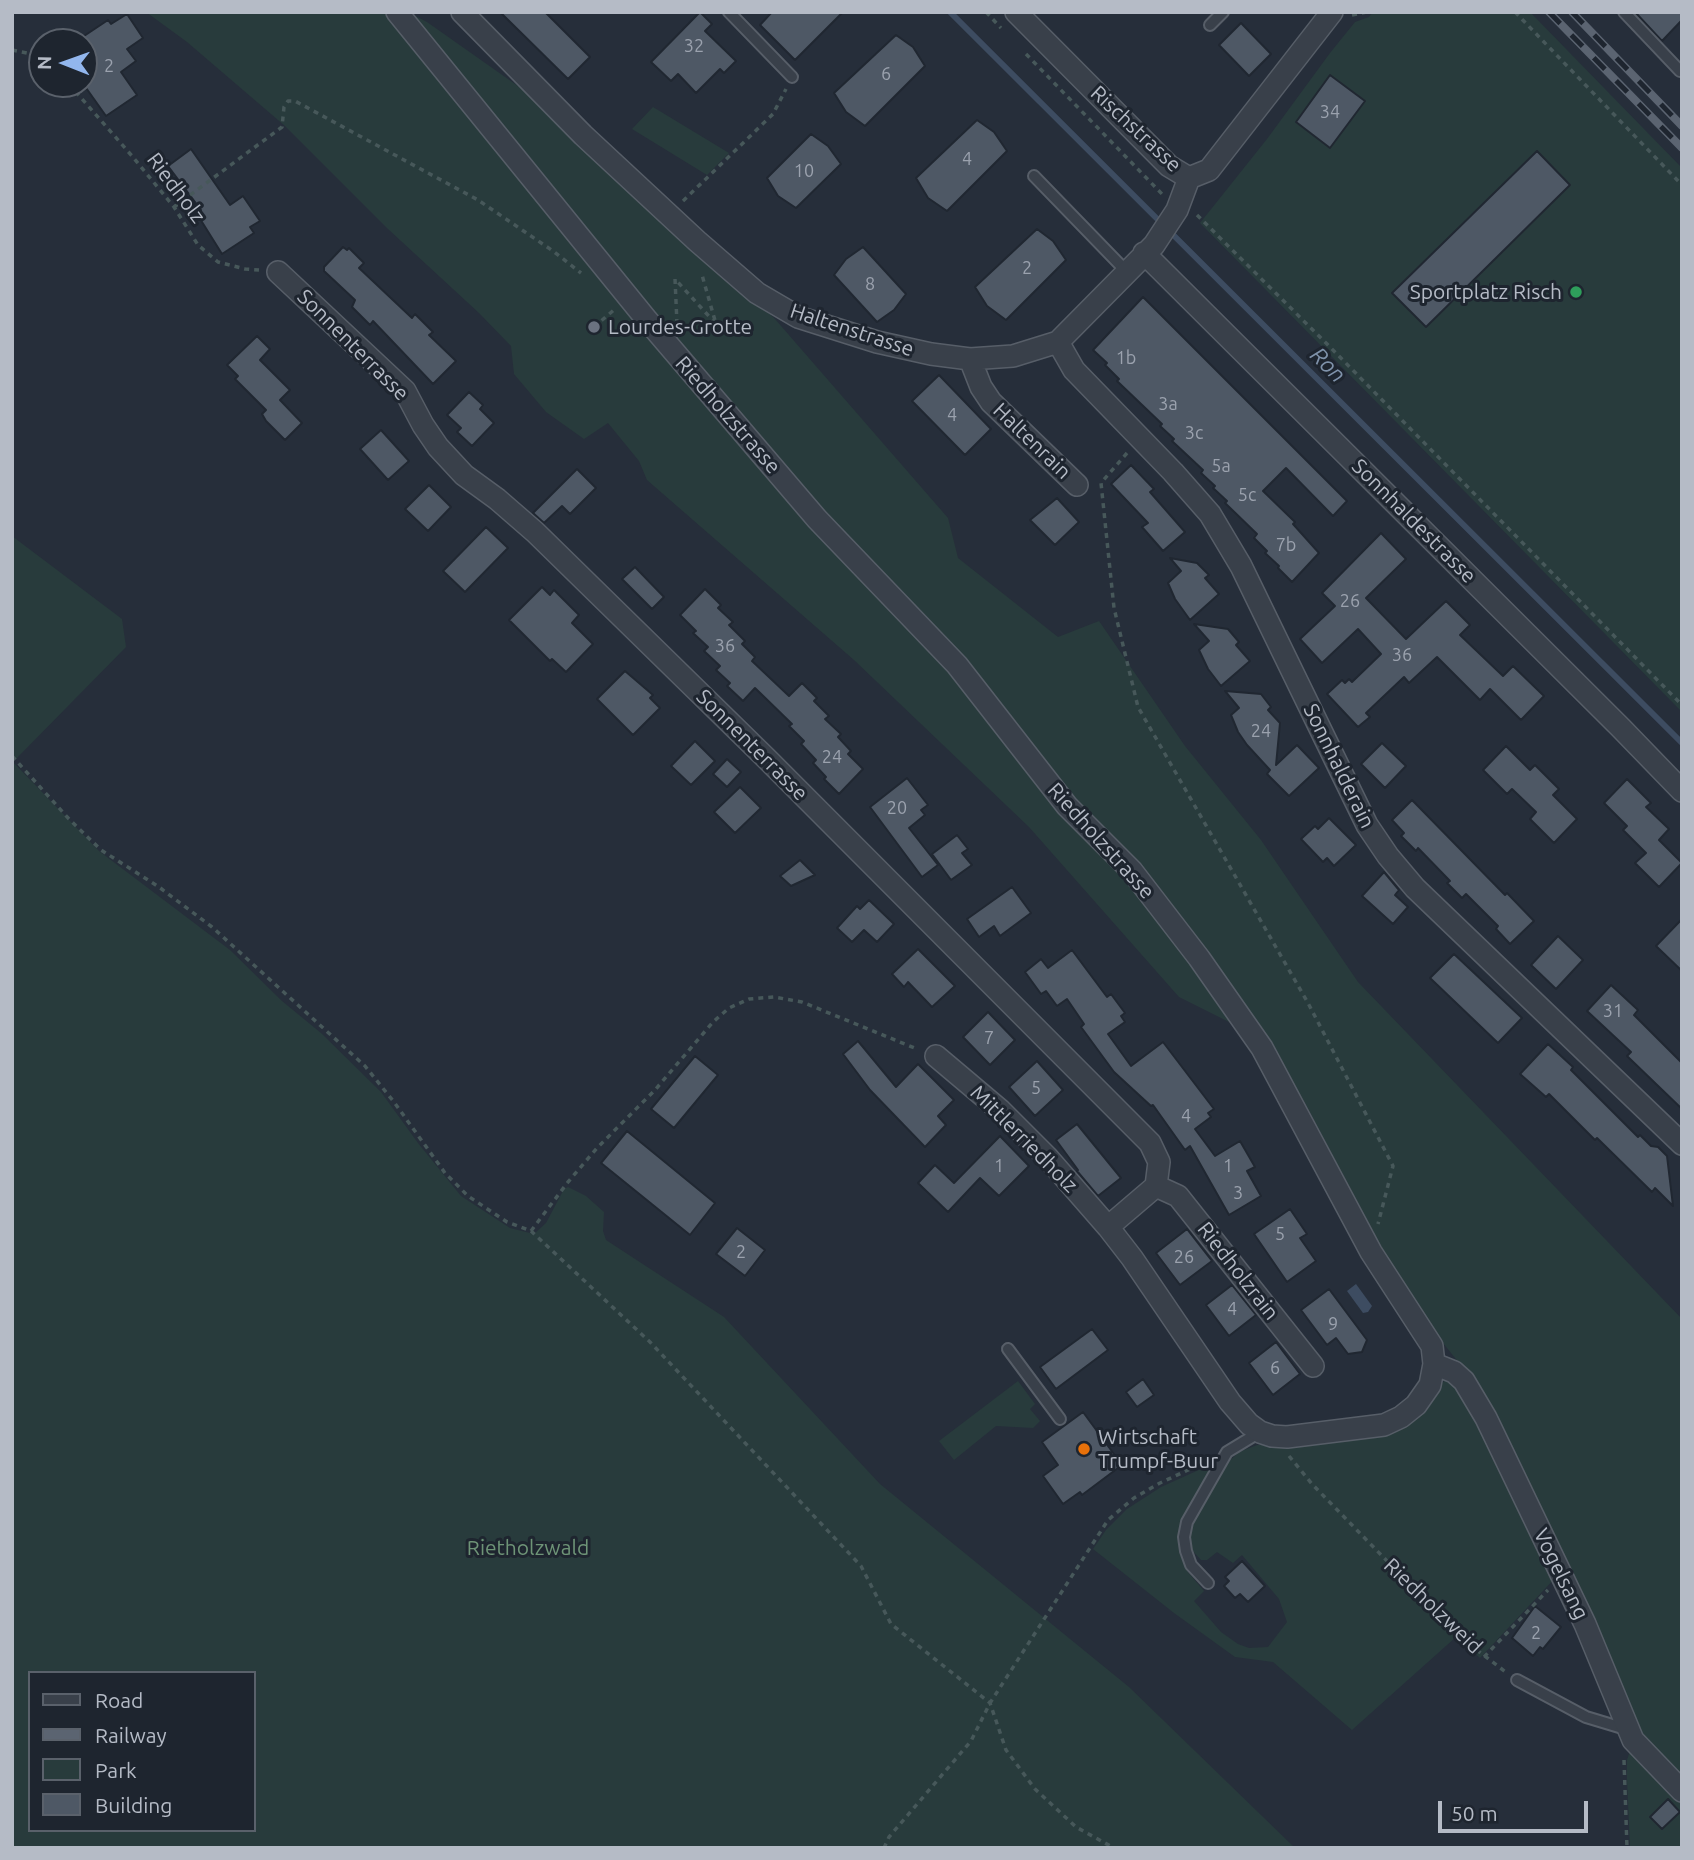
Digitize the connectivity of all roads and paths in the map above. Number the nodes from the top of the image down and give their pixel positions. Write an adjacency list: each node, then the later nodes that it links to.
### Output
1 (397, 12): 28 (street, Riedholzstrasse)
2 (462, 12): 22 (street, Haltenstrasse)
3 (729, 12): 15 (lane)
4 (986, 12): 12 (path)
5 (1016, 12): 18 (street, Rischstrasse)
6 (1223, 12): 11 (lane)
7 (1367, 12): 10 (path)
8 (1515, 12): 19 (path)
9 (1624, 12): 14 (lane)
10 (1330, 15): 18 (street, Rischstrasse)
11 (1210, 24)
12 (1005, 32)
13 (1024, 52): 21 (path)
14 (1680, 71)
15 (792, 77): 22 (path)
16 (81, 98): 20 (path, Riedholz)
17 (1034, 176): 25 (lane)
18 (1189, 178): 21 (street, Haltenstrasse)
19 (1682, 186)
20 (174, 207): 24 (path, Riedholz); 26 (path)
21 (1186, 211): 23 (street, Haltenstrasse); 35 (path)
22 (668, 215): 32 (street, Haltenstrasse)
23 (1149, 249): 25 (street, Haltenstrasse); 37 (street, Sonnhaldestrasse)
24 (278, 272): 40 (street, Sonnenterrasse)
25 (1127, 272): 31 (street, Haltenstrasse)
26 (581, 274)
27 (713, 278): 29 (path)
28 (639, 309): 30 (path); 43 (street, Riedholzstrasse)
29 (677, 326)
30 (594, 327)
31 (1058, 342): 32 (street, Haltenstrasse); 33 (street, Sonnhalderain)
32 (970, 359): 34 (street, Haltenrain)
33 (1140, 438): 39 (street, Sonnhalderain); 43 (path)
34 (1077, 485)
35 (1682, 705)
36 (12, 756): 42 (path)
37 (1682, 791)
38 (936, 1056): 41 (street, Mittlerriedholz); 42 (path)
39 (1682, 1144)
40 (1156, 1186): 41 (street); 46 (street, Riedholzrain)
41 (1108, 1227): 48 (street)
42 (531, 1231): 54 (path)
43 (1371, 1252): 45 (street, Riedholzstrasse)
44 (1008, 1349): 47 (lane)
45 (1434, 1364): 48 (street); 50 (street, Vogelsang)
46 (1313, 1366)
47 (1060, 1419)
48 (1266, 1434): 49 (lane); 52 (path, Riedholzweid)
49 (1227, 1452): 51 (lane); 54 (path)
50 (1562, 1575): 52 (path); 55 (street, Vogelsang)
51 (1208, 1583)
52 (1484, 1657): 53 (path, Riedholzweid)
53 (1517, 1680): 55 (lane)
54 (990, 1703): 57 (path); 58 (path)
55 (1629, 1730): 56 (street, Vogelsang); 59 (path)
56 (1682, 1791)
57 (884, 1848)
58 (1114, 1848)
59 (1627, 1848)

